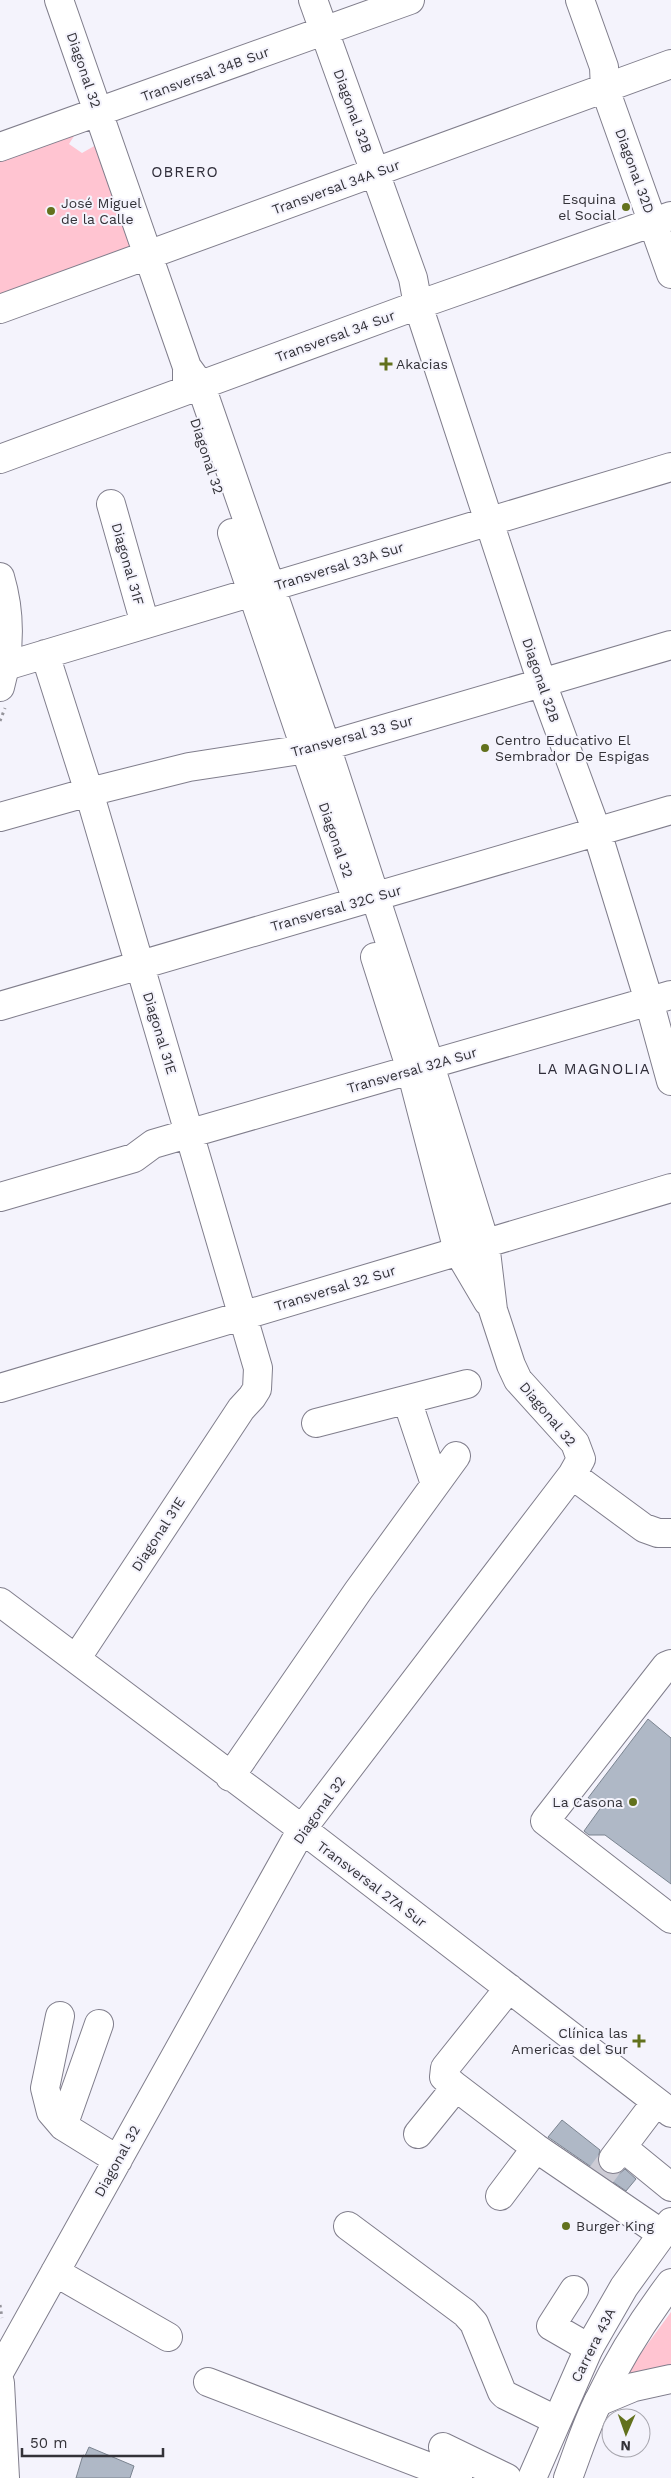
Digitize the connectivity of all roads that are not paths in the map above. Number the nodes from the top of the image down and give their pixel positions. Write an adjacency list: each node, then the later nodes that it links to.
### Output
1 (59, 0): 8 (street, Diagonal 32)
2 (312, 0): 5 (street, Diagonal 32B)
3 (410, 0): 5 (street, Transversal 34B Sur)
4 (580, 0): 7 (street, Diagonal 32D)
5 (324, 31): 8 (street, Transversal 34B Sur); 10 (street, Diagonal 32B)
6 (671, 64): 7 (street, Transversal 34A Sur)
7 (609, 79): 10 (street, Transversal 34A Sur); 11 (street, Diagonal 32D)
8 (98, 112): 9 (street, Transversal 34B Sur); 12 (street, Diagonal 32)
9 (0, 147)
10 (375, 172): 12 (street, Transversal 34A Sur); 14 (street, Diagonal 32B)
11 (666, 219): 13 (street, Diagonal 32D); 14 (street, Transversal 34 Sur)
12 (149, 255): 15 (street, Transversal 34A Sur); 16 (street, Diagonal 32)
13 (671, 274)
14 (423, 303): 16 (street, Transversal 34 Sur); 20 (street, Diagonal 32B)
15 (0, 309)
16 (192, 381): 17 (street, Transversal 34 Sur); 22 (street, Diagonal 32)
17 (0, 459)
18 (671, 466): 20 (street, Transversal 33A Sur)
19 (111, 504): 23 (street, Diagonal 31F)
20 (496, 519): 22 (street, Transversal 33A Sur); 27 (street, Diagonal 32B)
21 (0, 577): 26 (street)
22 (261, 589): 23 (street, Transversal 33A Sur); 28 (street, Diagonal 32)
23 (145, 624): 25 (street, Transversal 33A Sur)
24 (671, 645): 27 (street, Transversal 33 Sur)
25 (39, 656): 26 (street, Transversal 33A Sur); 29 (street, Diagonal 31E)
26 (3, 677)
27 (550, 680): 28 (street, Transversal 33 Sur); 32 (street, Diagonal 32B)
28 (316, 748): 29 (street, Transversal 33 Sur); 33 (street, Diagonal 32)
29 (83, 794): 31 (street, Transversal 33 Sur); 34 (street, Diagonal 31E)
30 (671, 810): 32 (street, Transversal 32C Sur)
31 (0, 817)
32 (605, 829): 33 (street, Transversal 32C Sur); 35 (street, Diagonal 32B)
33 (367, 899): 34 (street, Transversal 32C Sur); 37 (street, Diagonal 32)
34 (134, 967): 36 (street, Transversal 32C Sur); 39 (street, Diagonal 31E)
35 (664, 1001): 37 (street, Transversal 32A Sur); 38 (street, Diagonal 32B)
36 (0, 1006)
37 (420, 1067): 39 (street, Transversal 32A Sur); 43 (street, Diagonal 32); 44 (street, Diagonal 32)
38 (671, 1081)
39 (173, 1138): 40 (street, Transversal 32A Sur); 42 (street, Transversal 32A Sur); 46 (street, Diagonal 31E)
40 (0, 1180)
41 (671, 1188): 43 (street, Transversal 32 Sur)
42 (0, 1197)
43 (485, 1243): 44 (street, Transversal 32 Sur); 45 (street, Diagonal 32)
44 (458, 1251): 45 (street, Diagonal 32); 46 (street, Transversal 32 Sur)
45 (493, 1310): 52 (street, Diagonal 32)
46 (237, 1317): 48 (street, Transversal 32 Sur); 56 (street, Diagonal 31E)
47 (467, 1384): 49 (street)
48 (0, 1388)
49 (406, 1400): 50 (street); 53 (street)
50 (316, 1423)
51 (456, 1456): 53 (street)
52 (572, 1475): 54 (street); 59 (street, Diagonal 32)
53 (436, 1484): 58 (street)
54 (671, 1533)
55 (0, 1602): 56 (street, Transversal 27A Sur)
56 (76, 1659): 58 (street, Transversal 27A Sur)
57 (671, 1664): 60 (street)
58 (230, 1777): 59 (street, Transversal 27A Sur)
59 (302, 1829): 61 (street, Transversal 27A Sur); 69 (street, Diagonal 32)
60 (671, 1919)
61 (509, 1988): 64 (street); 65 (street, Transversal 27A Sur)
62 (60, 2016): 66 (street)
63 (99, 2024): 66 (street)
64 (456, 2087): 67 (street); 68 (street)
65 (664, 2107): 70 (street)
66 (63, 2126): 69 (street)
67 (418, 2134)
68 (536, 2148): 70 (street); 72 (street)
69 (118, 2160): 75 (street, Diagonal 32)
70 (607, 2168): 71 (street); 74 (street)
71 (671, 2188)
72 (500, 2196)
73 (348, 2226): 85 (street)
74 (666, 2228): 79 (street, Carrera 43A)
75 (55, 2272): 78 (street); 80 (street, Diagonal 32)
76 (671, 2283): 84 (street)
77 (574, 2290): 79 (street)
78 (168, 2337)
79 (589, 2348): 85 (street, Carrera 43A)
80 (0, 2371)
81 (671, 2379): 84 (street)
82 (208, 2382): 88 (street)
83 (0, 2383): 87 (street)
84 (598, 2402): 91 (street)
85 (556, 2420): 90 (street, Carrera 43A)
86 (444, 2447): 89 (street)
87 (5, 2478)
88 (458, 2478)
89 (507, 2478)
90 (532, 2478)
91 (568, 2478)

